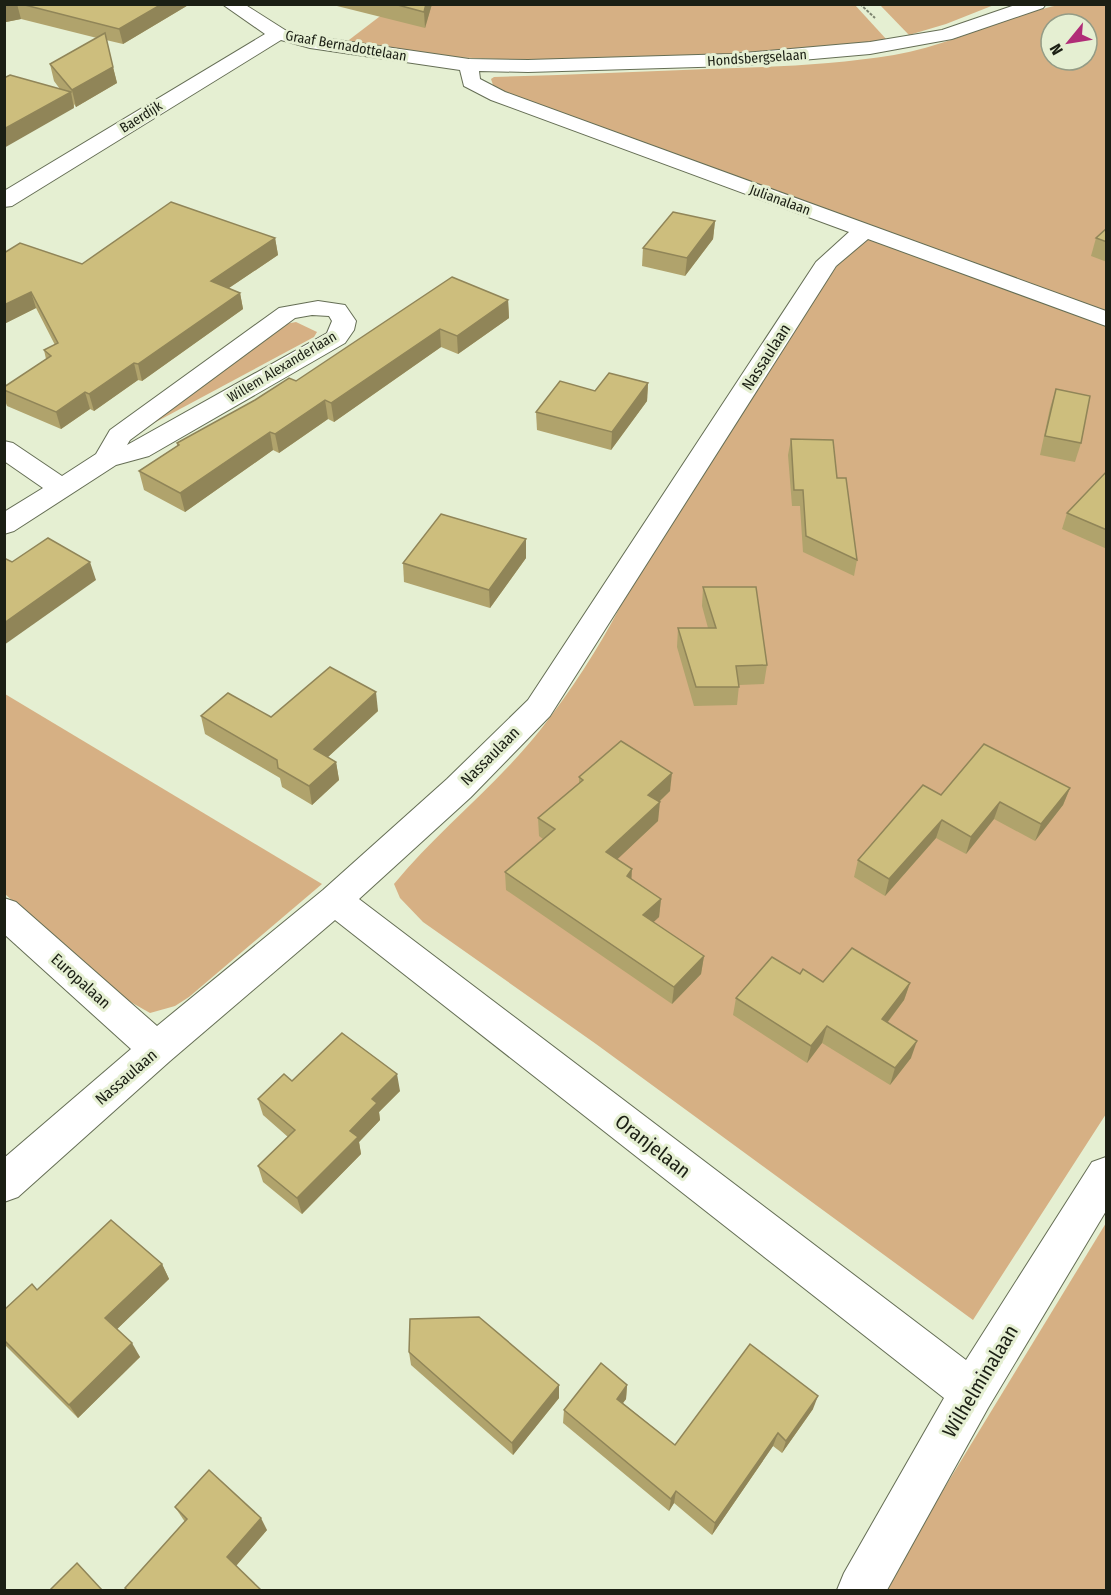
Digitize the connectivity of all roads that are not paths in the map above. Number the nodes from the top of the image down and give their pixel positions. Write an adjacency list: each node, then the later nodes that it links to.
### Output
1 (231, 4): 3 (street, Graaf Bernadottelaan)
2 (1037, 4): 4 (street, Hondsbergselaan)
3 (278, 34): 4 (street, Graaf Bernadottelaan); 5 (street, Baerdijk)
4 (469, 64): 6 (street, Julianalaan)
5 (4, 201)
6 (864, 231): 7 (street, Julianalaan); 12 (street, Nassaulaan)
7 (1107, 320)
8 (4, 449): 10 (street)
9 (107, 459): 9 (street, Willem Alexanderlaan); 10 (street, Willem Alexanderlaan)
10 (62, 488): 11 (street, Willem Alexanderlaan)
11 (4, 525)
12 (335, 900): 14 (street, Nassaulaan); 17 (street, Oranjelaan)
13 (4, 912): 14 (street, Europalaan)
14 (157, 1049): 16 (street, Nassaulaan)
15 (1107, 1175): 17 (street, Wilhelminalaan)
16 (4, 1184)
17 (972, 1392): 18 (street, Wilhelminalaan)
18 (861, 1590)

